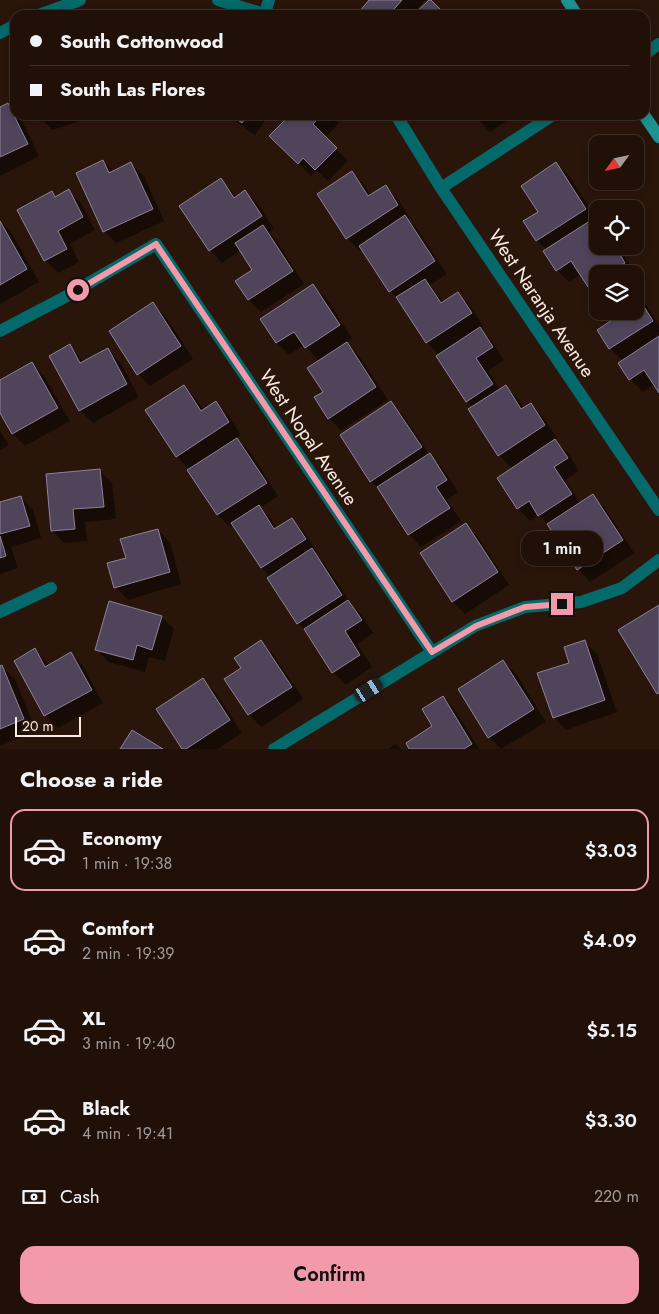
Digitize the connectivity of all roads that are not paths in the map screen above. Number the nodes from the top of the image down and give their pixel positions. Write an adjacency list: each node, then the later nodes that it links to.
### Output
1 (80, 0): 3 (street)
2 (218, 0): 4 (street)
3 (53, 10)
4 (252, 10)
5 (399, 120): 9 (street, West Naranja Avenue)
6 (545, 120): 9 (street)
7 (647, 120): 8 (main road)
8 (659, 137)
9 (441, 188): 11 (street, West Naranja Avenue)
10 (0, 331): 15 (street, West Nopal Avenue)
11 (659, 510)
12 (659, 560): 15 (street)
13 (51, 588): 14 (street)
14 (0, 612)
15 (432, 652): 16 (street)
16 (274, 749)

